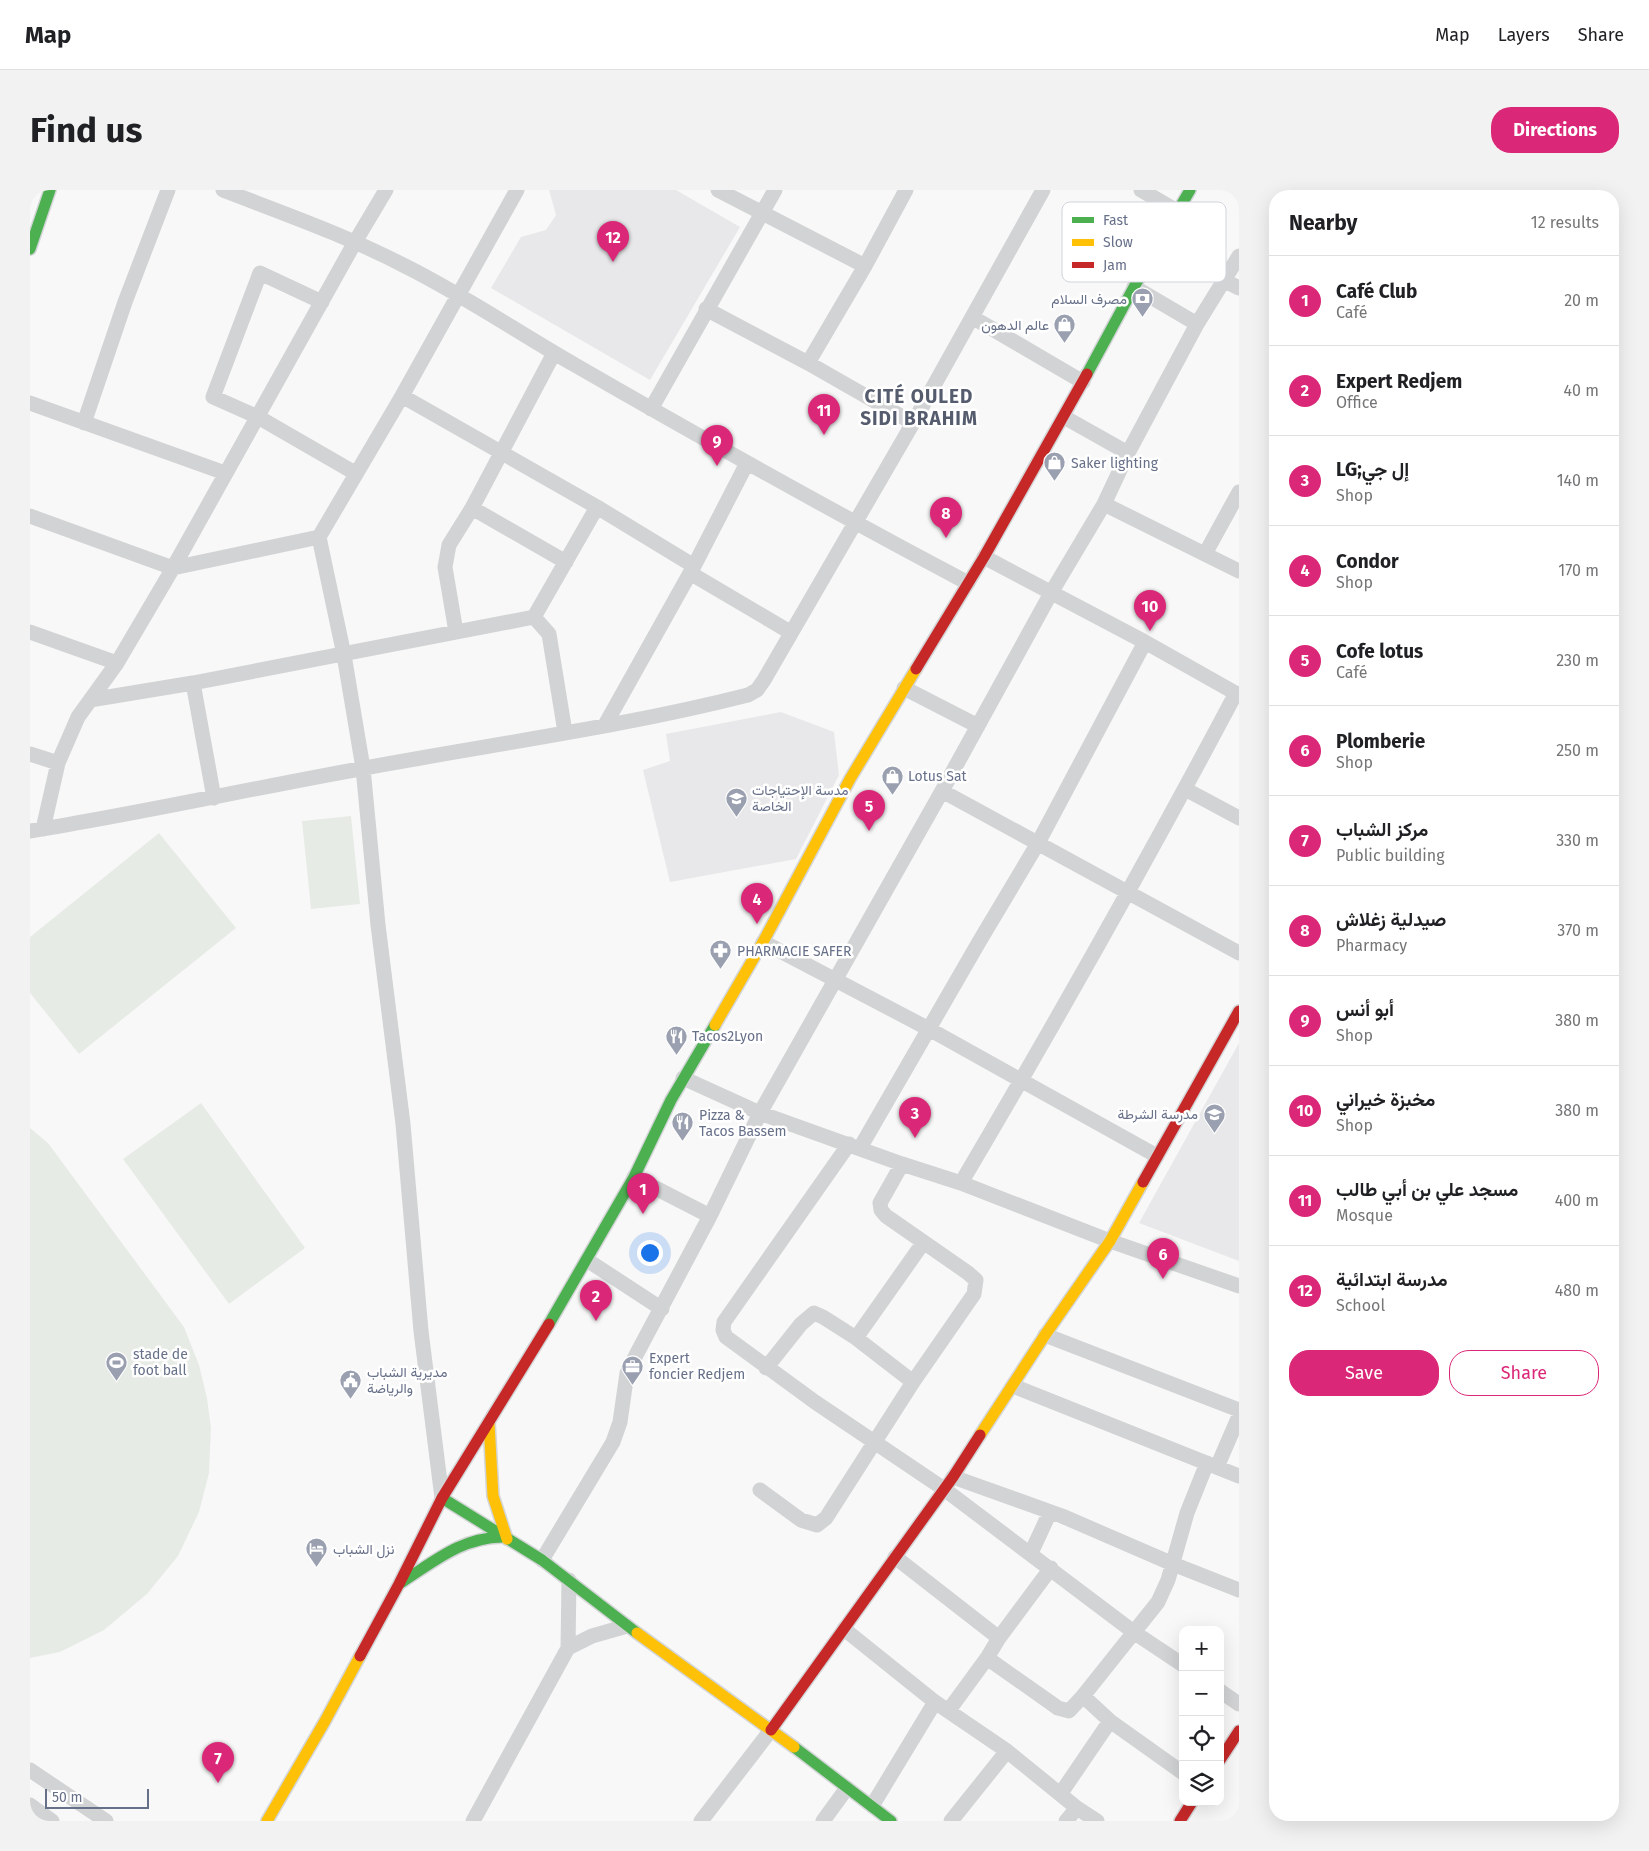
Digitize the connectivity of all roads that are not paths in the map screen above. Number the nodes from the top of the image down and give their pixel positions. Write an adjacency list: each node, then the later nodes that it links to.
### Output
1 (50, 190): 16 (main road)
2 (168, 190): 38 (street)
3 (223, 190): 15 (street)
4 (386, 190): 15 (street)
5 (518, 190): 25 (street)
6 (718, 190): 14 (street)
7 (775, 190): 14 (street)
8 (906, 190): 18 (street)
9 (1043, 190): 28 (street)
10 (1141, 190): 12 (street)
11 (1190, 190): 13 (main road)
12 (1162, 202)
13 (1183, 202)
14 (762, 213): 18 (street); 27 (street)
15 (355, 242): 25 (street); 26 (street)
16 (30, 249)
17 (1239, 256): 19 (street)
18 (864, 266): 31 (street)
19 (1226, 279)
20 (1137, 282): 23 (main road)
21 (1224, 282): 29 (street)
22 (1226, 282): 24 (street)
23 (1134, 287): 29 (street); 32 (main road)
24 (1239, 288)
25 (458, 295): 30 (street); 33 (street)
26 (322, 302): 36 (street); 36 (street)
27 (706, 309): 31 (street); 35 (street)
28 (972, 317): 32 (street); 39 (street)
29 (1197, 324): 41 (street)
30 (554, 353): 35 (street); 40 (street)
31 (808, 363): 39 (street)
32 (1083, 382): 37 (main road)
33 (402, 396): 40 (street); 43 (street)
34 (30, 403): 38 (street)
35 (651, 409): 42 (street)
36 (258, 417): 43 (street); 44 (street)
37 (1064, 417): 41 (street); 53 (main road)
38 (84, 422): 44 (street)
39 (913, 423): 50 (street)
40 (502, 453): 47 (street); 48 (street)
41 (1128, 453): 46 (street)
42 (747, 463): 50 (street); 56 (street)
43 (355, 473): 51 (street)
44 (225, 474): 55 (street)
45 (1239, 492): 52 (street)
46 (1104, 504): 52 (street); 59 (street)
47 (597, 507): 54 (street); 56 (street)
48 (472, 508): 54 (street); 62 (street)
49 (30, 516): 55 (street)
50 (855, 523): 58 (street); 63 (street)
51 (319, 537): 55 (street); 65 (street)
52 (1205, 554): 57 (street)
53 (984, 557): 58 (main road); 59 (street)
54 (566, 562): 60 (street)
55 (173, 568): 66 (street)
56 (692, 570): 63 (street); 71 (street)
57 (1239, 572)
58 (968, 583): 68 (main road)
59 (1051, 593): 64 (street); 72 (street)
60 (534, 617): 62 (street); 73 (street)
61 (30, 632): 66 (street)
62 (456, 632): 65 (street)
63 (790, 632): 71 (street)
64 (1145, 642): 69 (street); 82 (street)
65 (344, 655): 67 (street); 76 (street)
66 (117, 663): 70 (street)
67 (193, 683): 70 (street); 79 (street)
68 (904, 688): 72 (street); 84 (main road)
69 (1237, 694): 77 (street)
70 (90, 700): 75 (street)
71 (605, 725): 73 (street)
72 (978, 726): 78 (street)
73 (565, 732): 76 (street)
74 (30, 754): 75 (street)
75 (58, 763): 81 (street)
76 (363, 768): 79 (street); 116 (street)
77 (1186, 789): 80 (street); 83 (street)
78 (942, 792): 82 (street); 86 (street)
79 (214, 798): 81 (street)
80 (1239, 818)
81 (37, 830)
82 (1038, 843): 83 (street); 88 (street)
83 (1127, 892): 85 (street); 90 (street)
84 (763, 942): 86 (street); 89 (main road)
85 (1239, 953)
86 (836, 979): 88 (street); 91 (street)
87 (1239, 1011): 93 (main road)
88 (929, 1029): 90 (street); 92 (street)
89 (683, 1078): 91 (street); 95 (main road)
90 (1021, 1081): 93 (street); 96 (street)
91 (760, 1113): 92 (street); 97 (street)
92 (855, 1146): 94 (street); 105 (street)
93 (1157, 1156): 98 (main road)
94 (902, 1164): 96 (street); 99 (street)
95 (634, 1177): 97 (street); 100 (main road)
96 (961, 1184): 98 (street)
97 (710, 1216): 102 (street)
98 (1110, 1240): 101 (street); 103 (main road)
99 (923, 1243): 104 (street); 106 (street)
100 (586, 1260): 102 (street); 110 (main road)
101 (1239, 1286)
102 (662, 1309): 121 (street)
103 (1045, 1335): 107 (main road); 108 (street)
104 (856, 1338): 105 (street); 106 (street)
105 (766, 1368): 111 (street)
106 (913, 1382): 111 (street)
107 (1013, 1386): 112 (street); 114 (main road)
108 (1239, 1410)
109 (1239, 1416): 112 (street)
110 (489, 1423): 116 (main road); 118 (main road)
111 (874, 1443): 114 (street); 115 (street)
112 (1212, 1465): 113 (street); 122 (street)
113 (1239, 1476)
114 (948, 1483): 117 (street); 119 (street); 120 (main road)
115 (760, 1490)
116 (442, 1498): 118 (main road); 125 (main road)
117 (1050, 1512): 119 (street); 122 (street)
118 (504, 1538): 121 (main road); 125 (main road)
119 (1031, 1553): 123 (street)
120 (895, 1557): 128 (main road); 130 (street)
121 (542, 1560): 124 (main road)
122 (1173, 1564): 126 (street); 129 (street)
123 (1050, 1568): 129 (street); 130 (street)
124 (569, 1580): 127 (main road); 131 (street)
125 (398, 1584): 154 (main road)
126 (1239, 1590)
127 (627, 1626): 131 (street); 140 (main road)
128 (844, 1629): 136 (street); 140 (main road)
129 (1135, 1632): 133 (street); 135 (street)
130 (1000, 1638): 132 (street)
131 (568, 1648): 155 (street)
132 (987, 1658): 135 (street); 138 (street)
133 (1179, 1662)
134 (1224, 1694): 137 (street)
135 (1083, 1696): 139 (street)
136 (935, 1702): 138 (street); 148 (street)
137 (1239, 1704)
138 (949, 1710): 142 (street)
139 (1110, 1721): 145 (street); 147 (street)
140 (771, 1730): 146 (main road); 156 (street)
141 (1239, 1732): 143 (main road)
142 (1007, 1752): 147 (street); 159 (street)
143 (1224, 1754)
144 (30, 1770): 153 (street)
145 (1179, 1770)
146 (847, 1788): 148 (main road); 157 (street)
147 (1061, 1794): 150 (street)
148 (872, 1806): 158 (main road)
149 (1189, 1806): 162 (main road)
150 (1077, 1808): 160 (street); 161 (street)
151 (32, 1811): 152 (street)
152 (52, 1821)
153 (106, 1821)
154 (267, 1821)
155 (473, 1821)
156 (701, 1821)
157 (824, 1821)
158 (891, 1821)
159 (951, 1821)
160 (1066, 1821)
161 (1097, 1821)
162 (1180, 1821)

